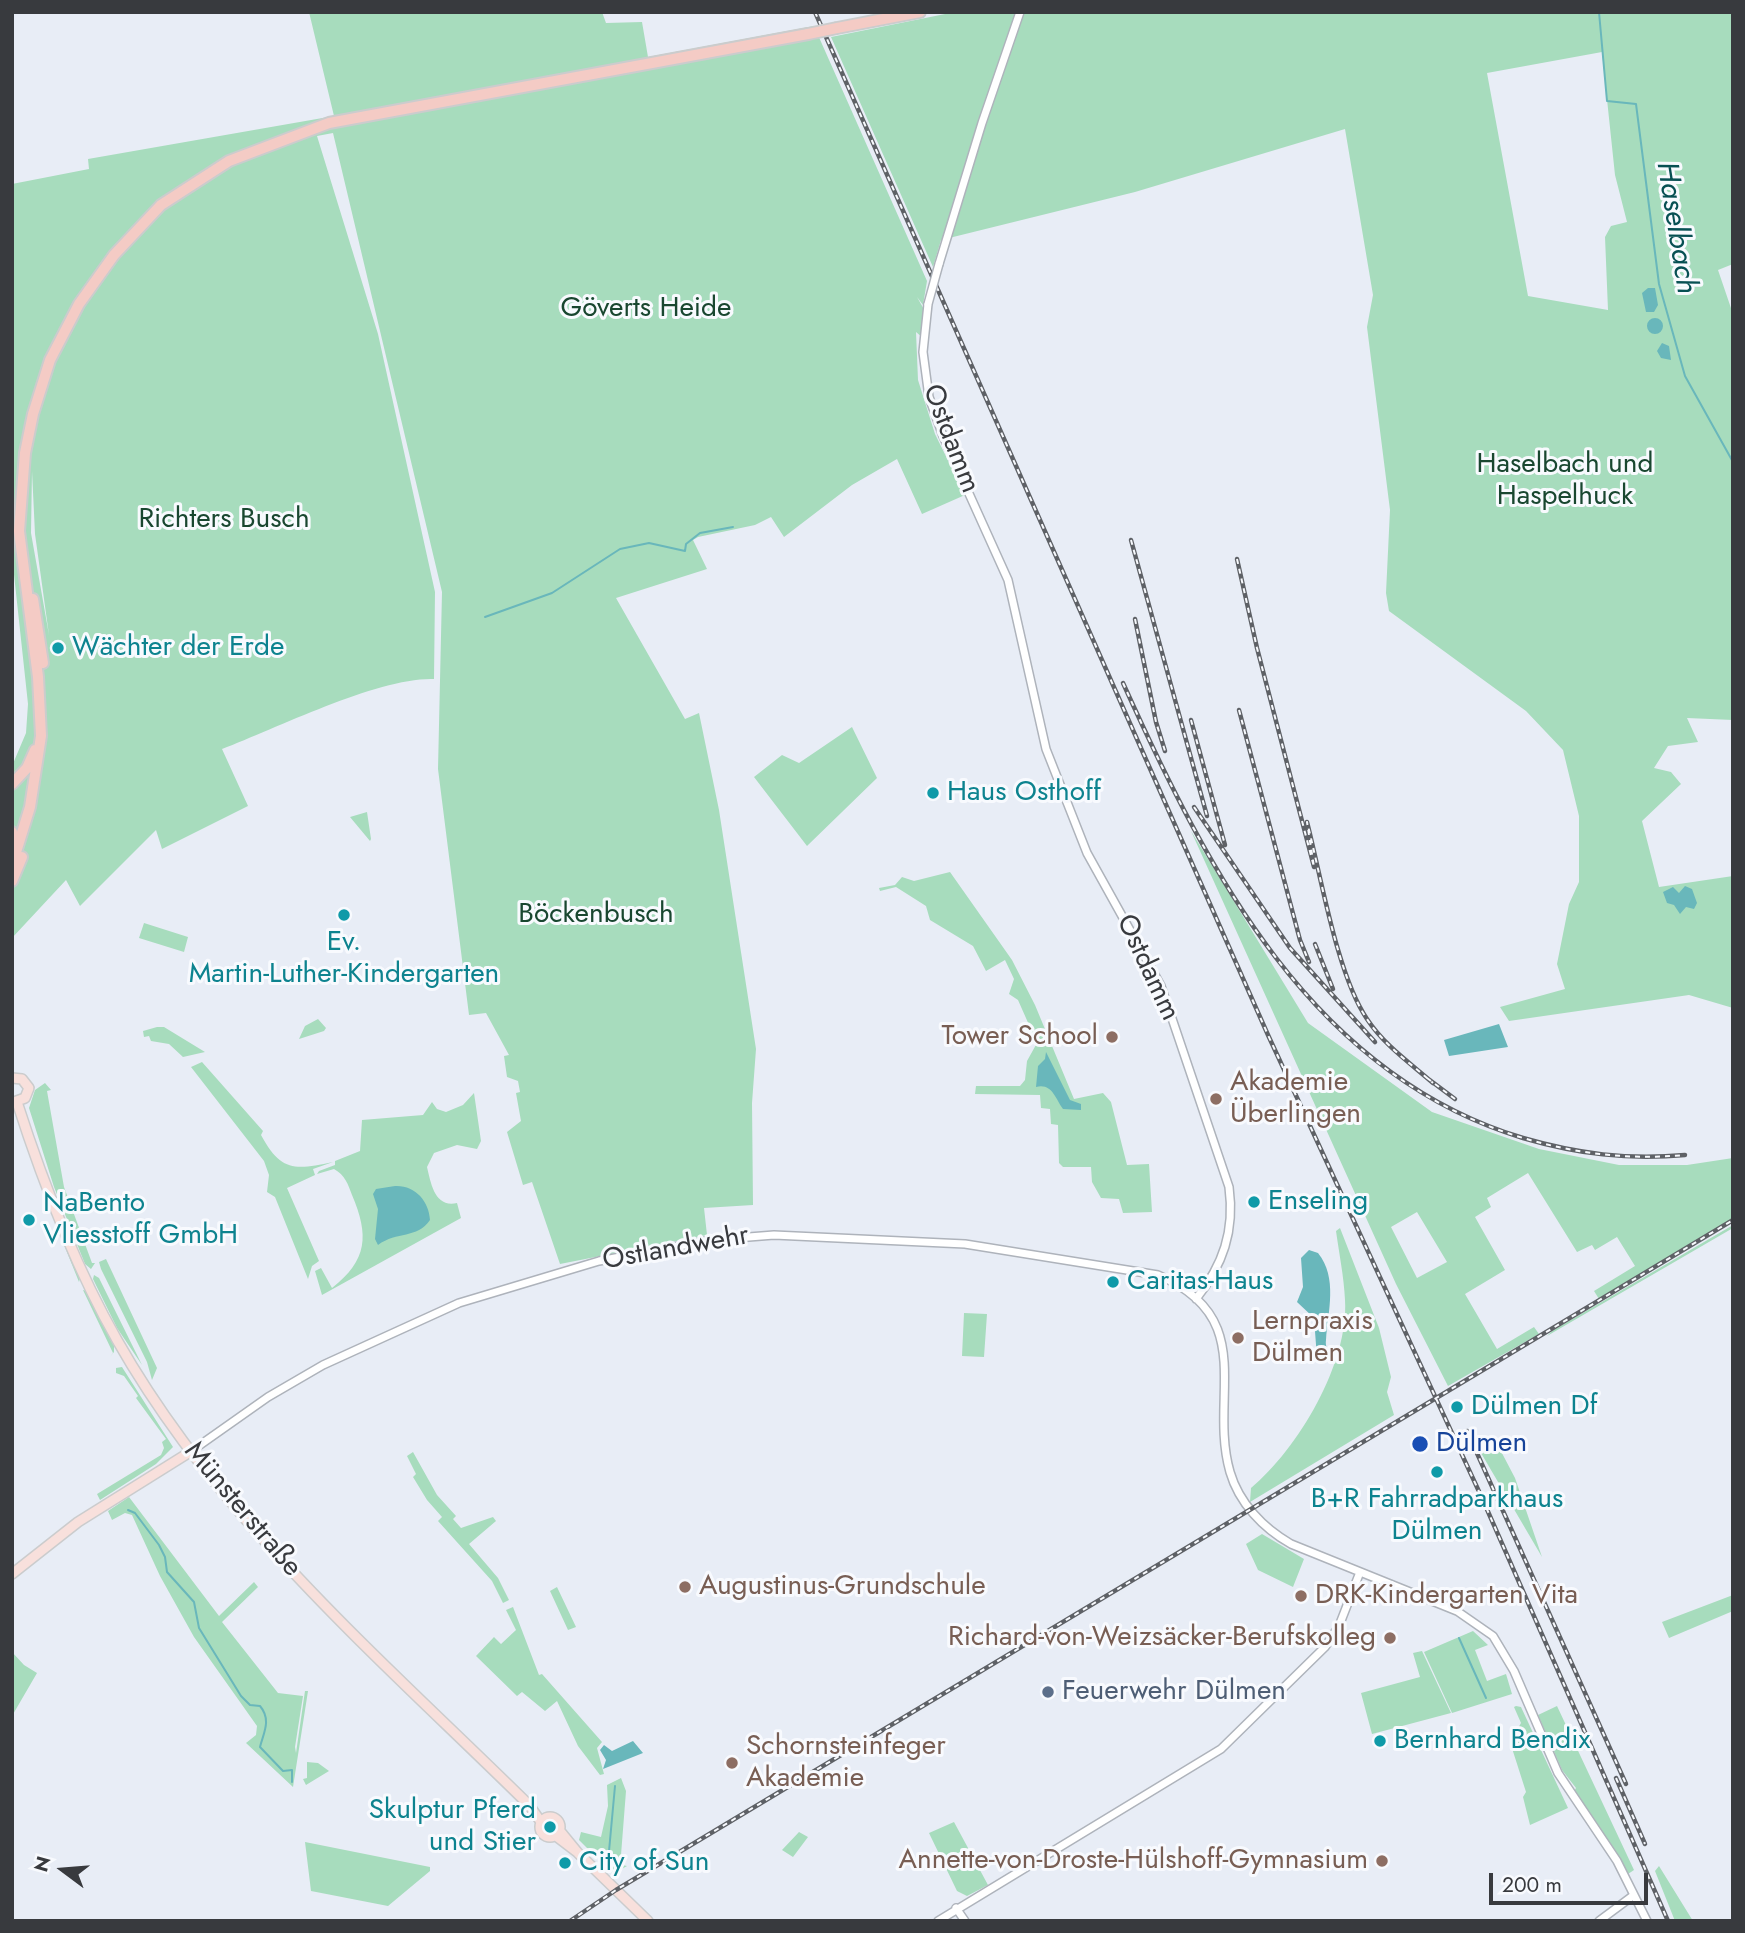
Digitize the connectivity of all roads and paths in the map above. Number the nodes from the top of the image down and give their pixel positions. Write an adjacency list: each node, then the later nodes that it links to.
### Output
1 (920, 12): 3 (highway, bridge)
2 (1020, 12): 13 (street, Ostdamm, bridge)
3 (20, 496): 4 (highway); 9 (highway)
4 (39, 691): 5 (highway); 8 (highway)
5 (12, 784)
6 (12, 832): 7 (highway)
7 (12, 853)
8 (12, 865)
9 (12, 881)
10 (12, 1066): 11 (main road)
11 (15, 1078): 12 (main road, Münsterstraße)
12 (17, 1101): 14 (main road, Münsterstraße)
13 (1196, 1299): 14 (street, Ostlandwehr); 15 (street)
14 (190, 1451): 16 (main road); 17 (main road, Münsterstraße)
15 (1360, 1572): 19 (street); 20 (street)
16 (12, 1574)
17 (544, 1820): 18 (main road); 18 (main road)
18 (558, 1833): 21 (main road)
19 (1634, 1895): 24 (street); 25 (street)
20 (956, 1908): 22 (street); 23 (street)
21 (648, 1921)
22 (938, 1921)
23 (965, 1921)
24 (1599, 1921)
25 (1647, 1921)

